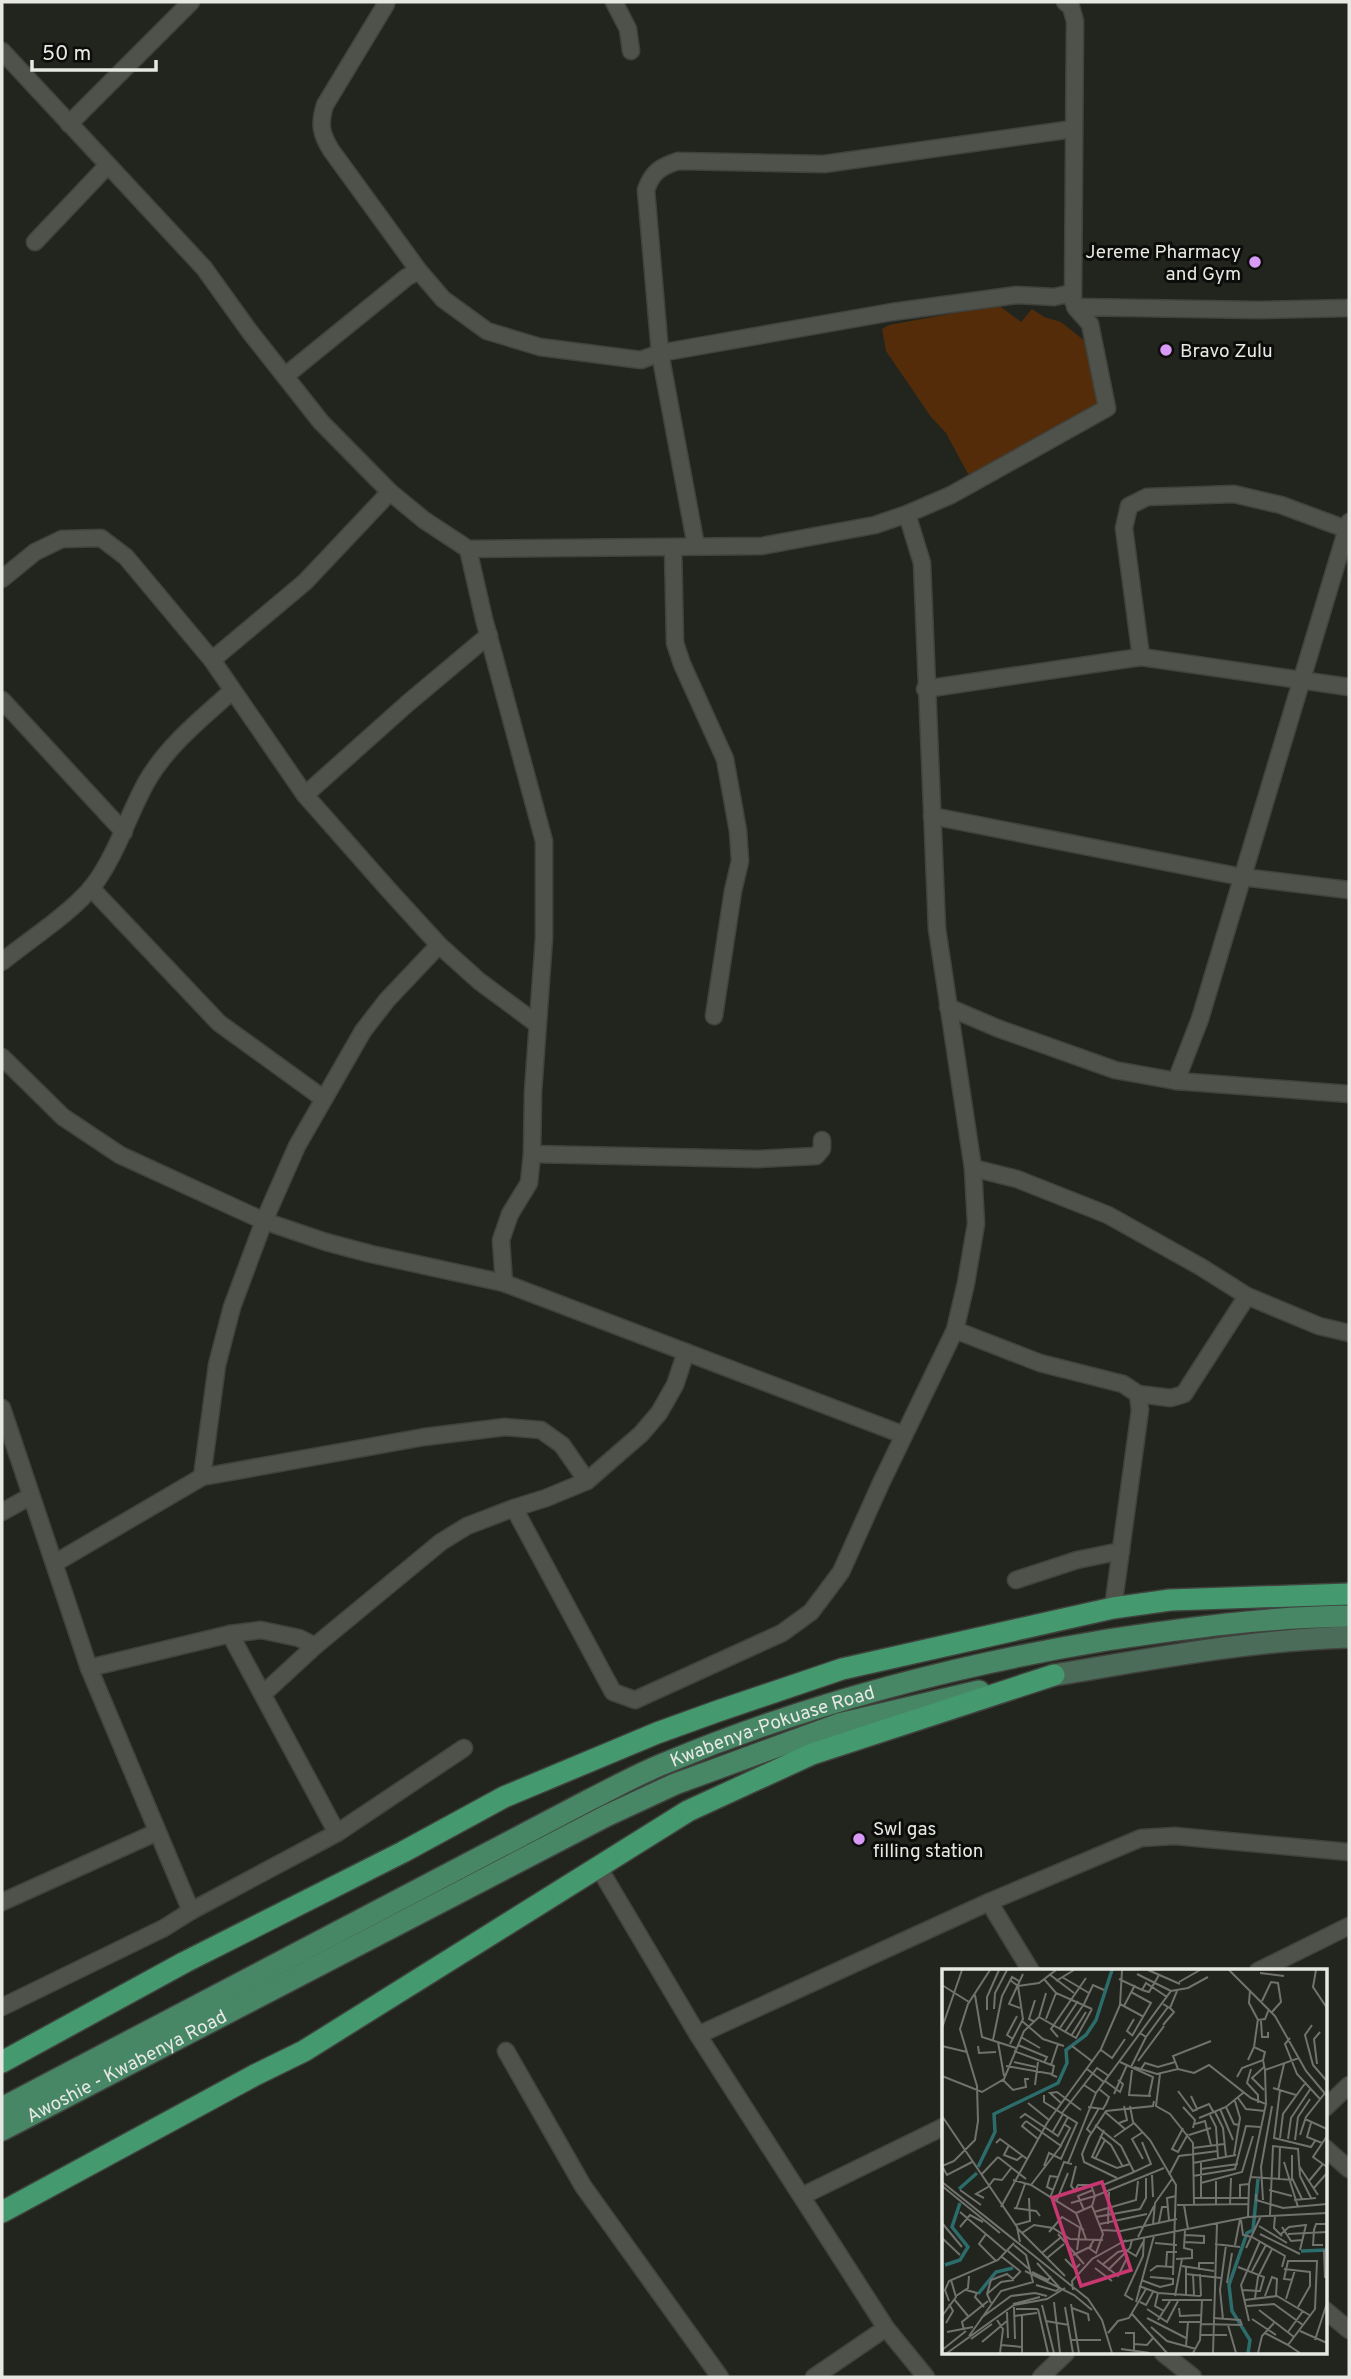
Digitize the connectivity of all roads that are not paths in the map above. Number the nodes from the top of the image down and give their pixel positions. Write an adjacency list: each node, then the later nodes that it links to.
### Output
1 (191, 2): 7 (street)
2 (1065, 2): 8 (street)
3 (386, 4): 11 (street)
4 (620, 4): 6 (street)
5 (2, 51): 7 (street)
6 (631, 51)
7 (69, 124): 9 (street)
8 (1073, 129): 12 (street); 14 (street)
9 (108, 165): 10 (street); 15 (street)
10 (35, 242)
11 (419, 271): 14 (street); 15 (street)
12 (1073, 300): 13 (street); 14 (street); 17 (street)
13 (1349, 307)
14 (660, 353): 19 (street)
15 (285, 376): 16 (street)
16 (390, 492): 21 (street); 25 (street)
17 (907, 514): 19 (street); 28 (street)
18 (1348, 526): 24 (street); 26 (street)
19 (696, 546): 20 (street)
20 (673, 547): 21 (street); 40 (street)
21 (468, 549): 23 (street)
22 (2, 579): 25 (street)
23 (489, 635): 31 (street); 41 (street)
24 (1141, 657): 26 (street); 28 (street)
25 (212, 660): 29 (street)
26 (1301, 679): 27 (street); 34 (street)
27 (1349, 687)
28 (925, 689): 32 (street)
29 (232, 691): 31 (street); 33 (street)
30 (2, 700): 33 (street)
31 (305, 795): 37 (street)
32 (932, 816): 34 (street); 39 (street)
33 (124, 832): 35 (street)
34 (1242, 877): 36 (street); 43 (street)
35 (91, 888): 38 (street); 45 (street)
36 (1349, 890)
37 (439, 945): 41 (street); 45 (street)
38 (2, 962)
39 (948, 1007): 43 (street); 48 (street)
40 (714, 1016)
41 (537, 1024): 47 (street)
42 (2, 1057): 49 (street)
43 (1176, 1081): 44 (street)
44 (1349, 1094)
45 (324, 1099): 49 (street)
46 (822, 1140): 47 (street)
47 (532, 1154): 50 (street)
48 (973, 1168): 51 (street); 52 (street)
49 (264, 1221): 50 (street); 58 (street)
50 (504, 1283): 54 (street)
51 (1247, 1296): 53 (street); 55 (street)
52 (955, 1330): 55 (street); 57 (street)
53 (1349, 1333)
54 (686, 1352): 57 (street); 59 (street)
55 (1138, 1394): 63 (street)
56 (2, 1408): 60 (street)
57 (904, 1435): 61 (street)
58 (202, 1477): 59 (street); 64 (street)
59 (587, 1481): 61 (street)
60 (31, 1496): 62 (street); 64 (street)
61 (514, 1508): 71 (street)
62 (2, 1512)
63 (1121, 1551): 65 (street); 67 (street)
64 (55, 1563): 72 (street)
65 (1016, 1580)
66 (1349, 1594): 67 (highway)
67 (1113, 1608): 91 (highway)
68 (1349, 1616): 86 (main road, Kwabenya-Pokuase Road)
69 (230, 1634): 71 (street); 72 (street); 74 (street)
70 (1349, 1637): 73 (main road, Kwabenya-Pokuase Road)
71 (315, 1646): 74 (street)
72 (89, 1668): 76 (street)
73 (1054, 1675): 79 (highway); 87 (main road, Kwabenya-Pokuase Road)
74 (262, 1694): 77 (street)
75 (464, 1748): 77 (street)
76 (157, 1832): 80 (street); 82 (street)
77 (337, 1833): 82 (street)
78 (1349, 1852): 81 (street)
79 (599, 1868): 89 (street); 99 (highway)
80 (2, 1902)
81 (989, 1902): 84 (street); 89 (street)
82 (191, 1910): 88 (street)
83 (1349, 1926): 85 (street)
84 (1030, 1969)
85 (1262, 1969)
86 (240, 1981): 94 (main road, Awoshie - Kwabenya Road)
87 (250, 2002): 96 (main road, Awoshie - Kwabenya Road)
88 (2, 2007)
89 (698, 2035): 100 (street)
90 (506, 2052): 108 (street)
91 (2, 2062)
92 (1349, 2085): 93 (street)
93 (1326, 2107)
94 (2, 2108)
95 (942, 2127): 100 (street)
96 (2, 2130)
97 (1326, 2149): 98 (street)
98 (1349, 2169)
99 (75, 2174): 101 (highway); 102 (highway)
100 (802, 2196): 104 (street)
101 (2, 2212)
102 (2, 2227)
103 (1326, 2311): 105 (street)
104 (886, 2328): 109 (street); 110 (street)
105 (1349, 2330)
106 (1065, 2354): 111 (street)
107 (1164, 2354): 112 (street)
108 (720, 2377)
109 (814, 2377)
110 (926, 2377)
111 (1041, 2377)
112 (1193, 2377)

